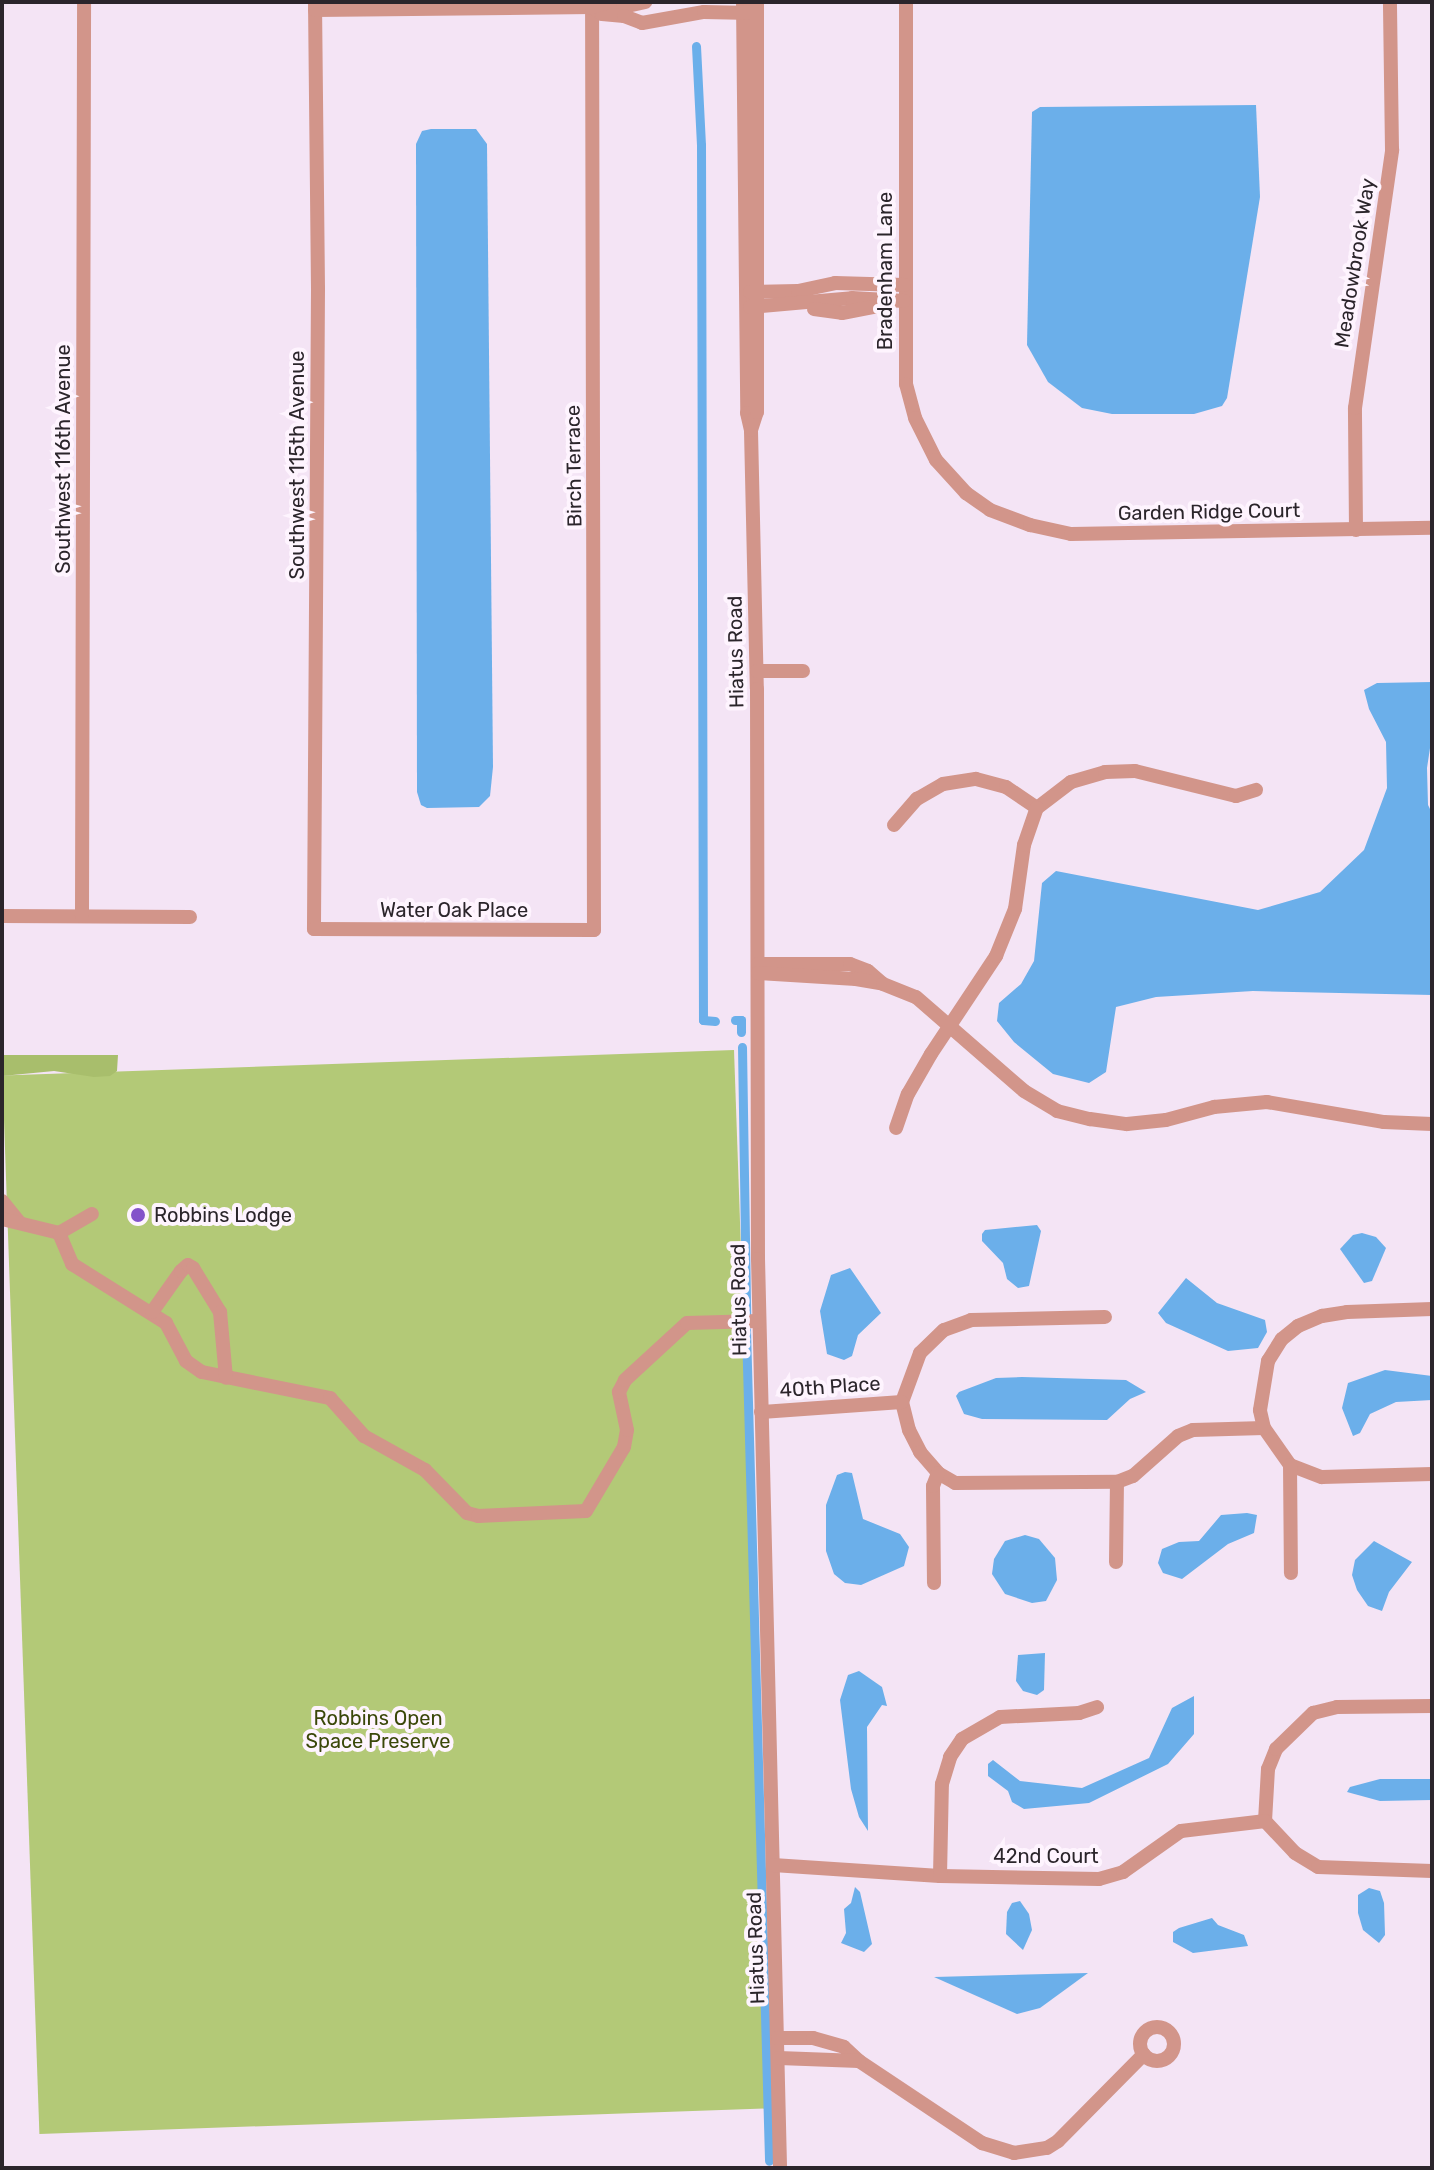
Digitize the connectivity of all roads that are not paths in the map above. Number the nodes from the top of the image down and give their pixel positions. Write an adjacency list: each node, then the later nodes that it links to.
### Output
1 (84, 2): 22 (street, Southwest 116th Avenue)
2 (906, 2): 9 (street, Bradenham Lane)
3 (1390, 2): 15 (street, Meadowbrook Way)
4 (642, 3): 5 (street); 8 (street)
5 (600, 4): 6 (street); 8 (street); 25 (street, Birch Terrace)
6 (315, 6): 24 (street, Southwest 115th Avenue)
7 (750, 8): 8 (street); 11 (street, Hiatus Road)
8 (642, 23)
9 (904, 285): 10 (street); 12 (street, Bradenham Lane)
10 (849, 298): 11 (street); 11 (street); 12 (street)
11 (751, 300): 16 (street, Hiatus Road)
12 (904, 301): 13 (street, Bradenham Lane)
13 (990, 510): 15 (street, Garden Ridge Court)
14 (1432, 528): 15 (street, Garden Ridge Court)
15 (1356, 530)
16 (757, 671): 17 (street); 26 (street, Hiatus Road)
17 (803, 671)
18 (1256, 790): 19 (street)
19 (1037, 808): 20 (street); 28 (street)
20 (894, 825)
21 (2, 916): 22 (street)
22 (82, 916): 23 (street)
23 (190, 917)
24 (314, 929): 25 (street, Water Oak Place)
25 (594, 930)
26 (758, 968): 27 (street); 27 (street); 39 (street, Hiatus Road)
27 (883, 984): 28 (street)
28 (952, 1025): 29 (street); 30 (street)
29 (1432, 1124)
30 (896, 1128)
31 (2, 1201): 34 (street)
32 (92, 1214): 35 (street)
33 (2, 1219): 34 (street)
34 (19, 1222): 35 (street)
35 (59, 1233): 37 (street)
36 (1432, 1309): 43 (street)
37 (152, 1312): 40 (street); 40 (street)
38 (1105, 1317): 41 (street)
39 (759, 1321): 40 (street); 42 (street, Hiatus Road)
40 (226, 1378)
41 (902, 1402): 42 (street, 40th Place); 45 (street)
42 (761, 1412): 54 (street, Hiatus Road)
43 (1264, 1428): 44 (street); 47 (street)
44 (1290, 1465): 46 (street); 49 (street)
45 (938, 1473): 47 (street); 50 (street)
46 (1432, 1474)
47 (1117, 1482): 48 (street)
48 (1116, 1562)
49 (1291, 1573)
50 (934, 1583)
51 (1432, 1706): 53 (street)
52 (1097, 1707): 56 (street)
53 (1265, 1821): 55 (street); 56 (street, 42nd Court)
54 (773, 1865): 56 (street, 42nd Court); 57 (street, Hiatus Road)
55 (1432, 1871)
56 (940, 1876)
57 (778, 2038): 59 (street, Hiatus Road); 60 (street)
58 (1144, 2054): 60 (street)
59 (779, 2058): 60 (street); 61 (street, Hiatus Road)
60 (859, 2061)
61 (780, 2168)

